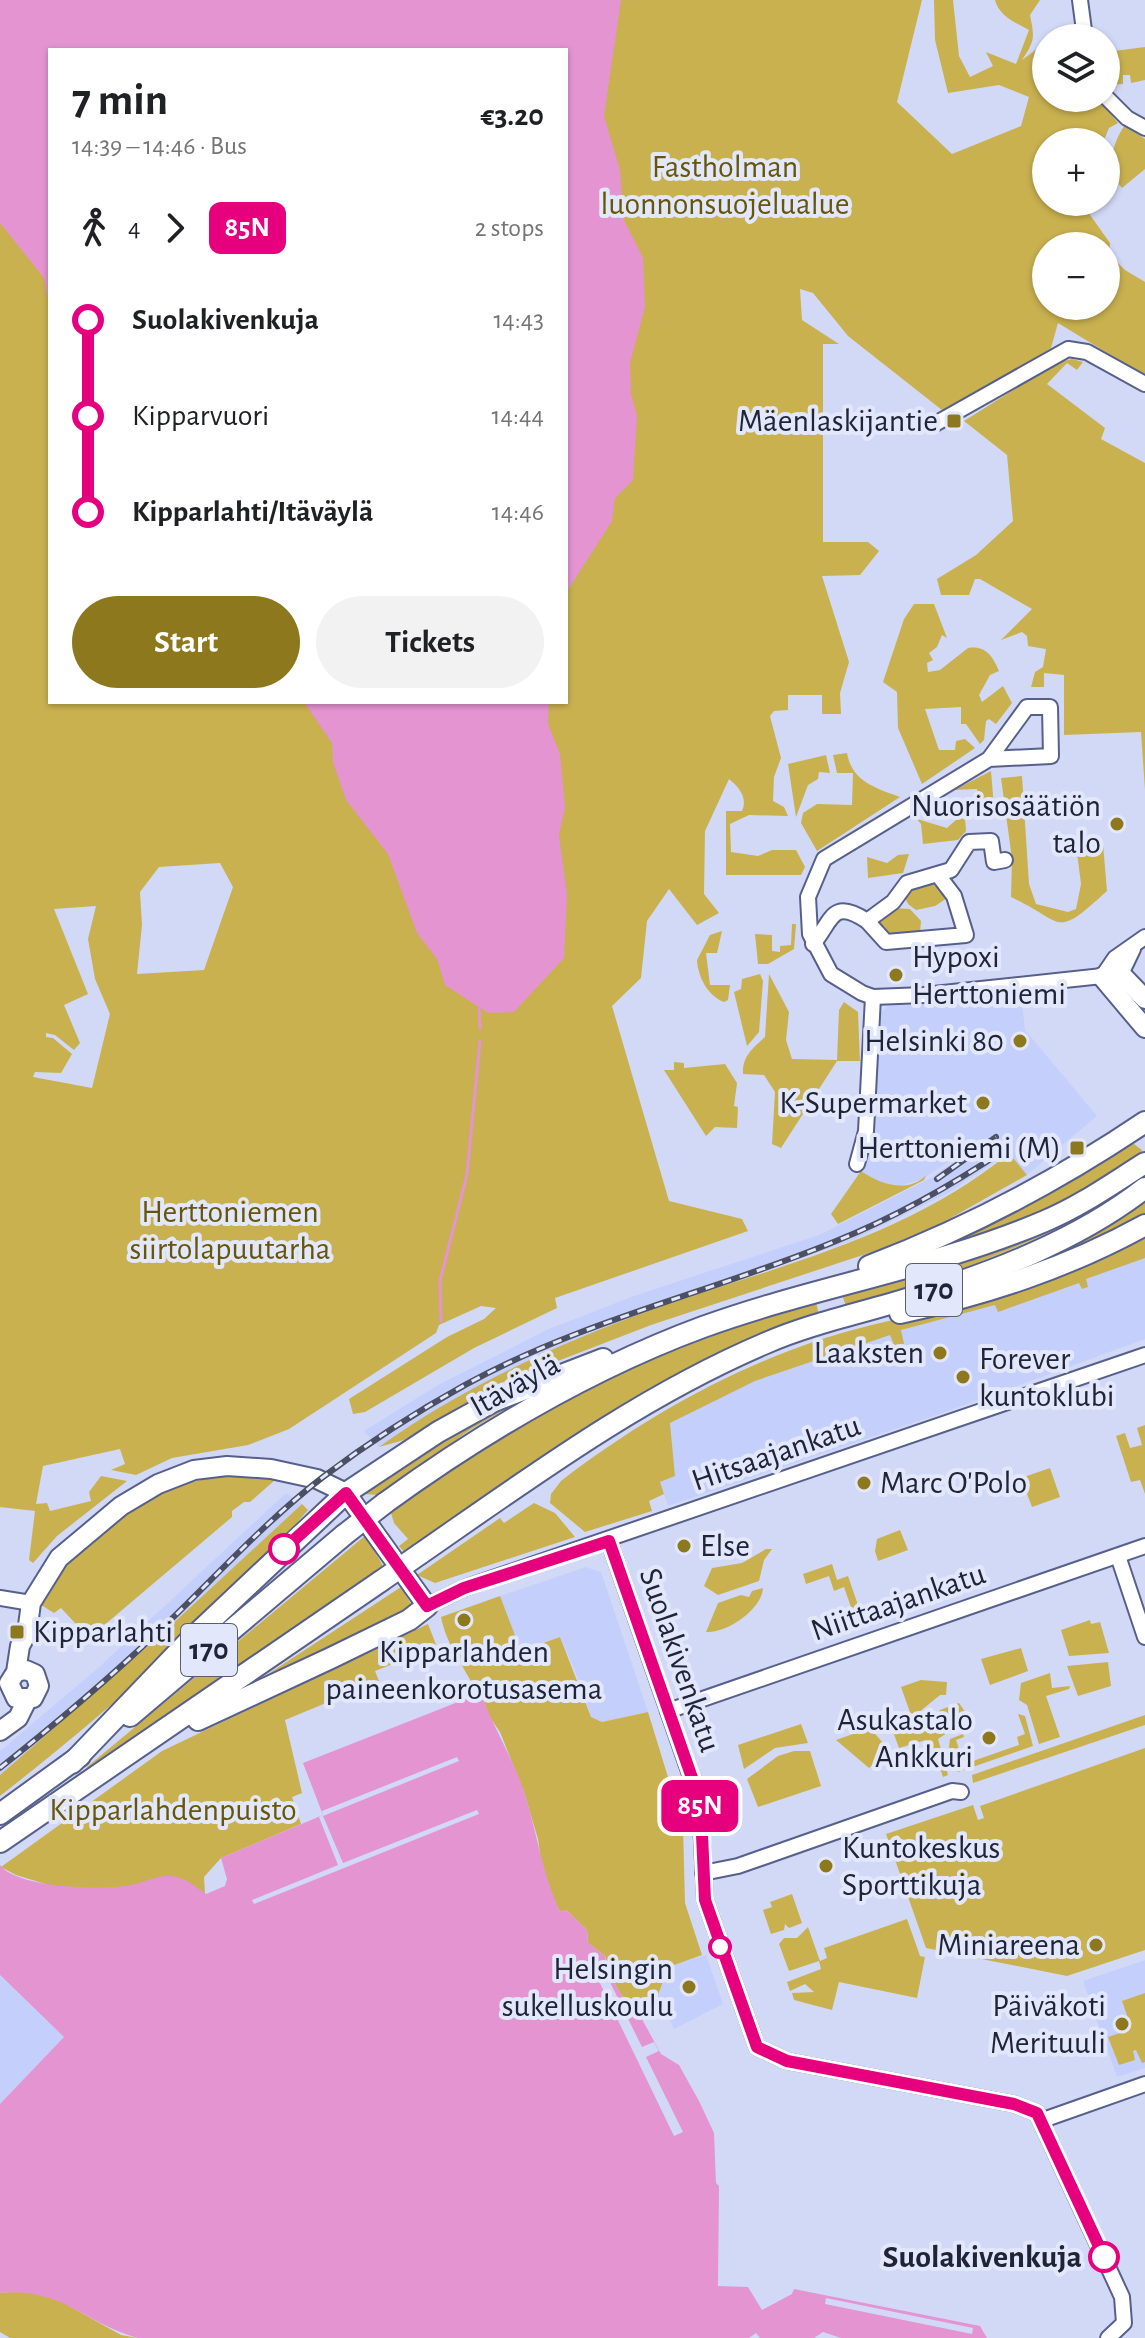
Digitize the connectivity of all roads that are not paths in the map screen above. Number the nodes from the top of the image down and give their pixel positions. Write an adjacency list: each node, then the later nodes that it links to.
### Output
1 (1080, 0): 2 (street)
2 (1083, 24)
3 (1120, 111): 4 (street)
4 (1145, 128)
5 (1145, 384): 6 (street)
6 (935, 424)
7 (989, 759): 7 (street); 12 (street)
8 (1005, 860): 9 (street)
9 (938, 875): 10 (street); 10 (street)
10 (867, 921): 12 (street)
11 (1145, 937): 13 (street)
12 (813, 944): 14 (street)
13 (1112, 976): 14 (street); 15 (main road); 16 (main road)
14 (873, 997): 19 (street)
15 (1145, 999)
16 (1145, 1028)
17 (1145, 1122): 22 (highway)
18 (1145, 1163): 22 (highway, Itäväylä / 170)
19 (857, 1164)
20 (1145, 1188): 25 (highway, 170)
21 (1145, 1225): 25 (highway)
22 (794, 1298): 23 (highway, Itäväylä / 170)
23 (702, 1328): 26 (highway); 39 (highway, Itäväylä / 170, bridge)
24 (1145, 1355): 27 (street, Hitsaajankatu)
25 (712, 1367): 38 (highway, 170, bridge)
26 (346, 1493): 31 (main road); 32 (main road); 39 (highway)
27 (609, 1541): 32 (street, Hitsaajankatu); 36 (street, Suolakivenkatu)
28 (1145, 1546): 29 (street, Niittaajankatu)
29 (1118, 1556): 33 (street); 36 (street, Niittaajankatu)
30 (0, 1598): 31 (street)
31 (31, 1603): 34 (main road)
32 (427, 1606): 38 (highway)
33 (1145, 1637)
34 (22, 1672): 35 (main road); 35 (main road)
35 (20, 1698): 37 (main road)
36 (668, 1711): 43 (street, Suolakivenkatu)
37 (3, 1728)
38 (147, 1743): 42 (highway, 170)
39 (72, 1763): 41 (highway, Itäväylä / 170)
40 (961, 1792): 43 (street)
41 (0, 1814)
42 (0, 1842)
43 (703, 1873): 45 (street, Suolakivenkatu)
44 (1145, 2084): 45 (street)
45 (1043, 2120): 46 (street)
46 (1108, 2338)

